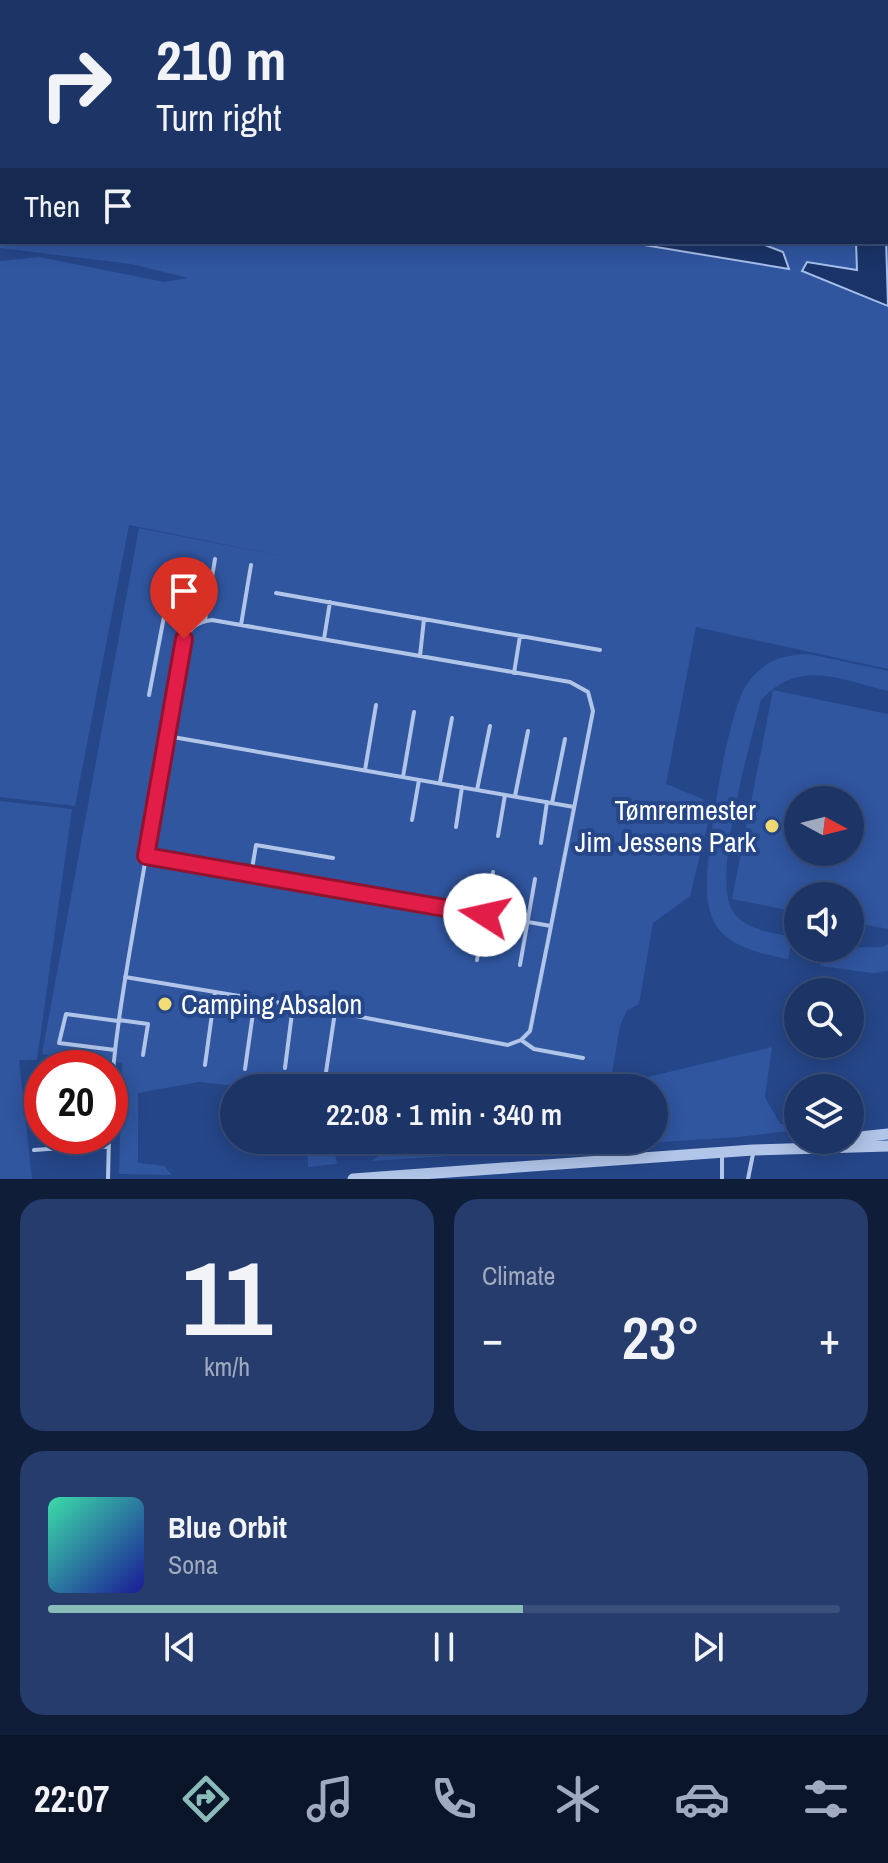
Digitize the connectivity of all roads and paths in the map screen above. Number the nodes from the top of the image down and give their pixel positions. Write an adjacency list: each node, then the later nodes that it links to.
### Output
1 (215, 559): 8 (lane)
2 (251, 565): 9 (lane)
3 (172, 575): 6 (lane)
4 (276, 593): 5 (lane)
5 (330, 602): 7 (lane); 12 (lane)
6 (164, 617): 10 (lane); 16 (lane)
7 (424, 619): 11 (lane); 14 (lane)
8 (205, 621): 9 (lane); 10 (lane)
9 (241, 625): 12 (lane)
10 (191, 629): 22 (lane)
11 (520, 636): 13 (lane); 15 (lane)
12 (324, 639): 14 (lane)
13 (600, 650)
14 (420, 656): 15 (lane)
15 (514, 673): 33 (lane)
16 (149, 695)
17 (376, 705): 24 (lane)
18 (414, 712): 25 (lane)
19 (452, 718): 27 (lane)
20 (490, 726): 29 (lane)
21 (528, 731): 31 (lane)
22 (167, 736): 24 (lane); 40 (lane)
23 (565, 739): 32 (lane)
24 (365, 770): 25 (lane)
25 (403, 777): 26 (lane)
26 (419, 780): 27 (lane); 34 (lane)
27 (440, 784): 28 (lane)
28 (462, 787): 29 (lane); 35 (lane)
29 (477, 790): 30 (lane)
30 (505, 795): 31 (lane); 36 (lane)
31 (515, 797): 32 (lane)
32 (550, 803): 33 (lane); 38 (lane)
33 (574, 807): 47 (lane)
34 (412, 820)
35 (456, 827)
36 (498, 836)
37 (245, 843): 39 (lane)
38 (541, 843)
39 (256, 845): 41 (lane); 43 (lane)
40 (146, 856): 43 (lane); 50 (lane)
41 (333, 858)
42 (493, 872): 45 (lane)
43 (251, 875): 45 (lane)
44 (535, 879): 46 (lane)
45 (485, 915): 46 (lane); 48 (lane)
46 (528, 922): 47 (lane); 49 (lane)
47 (551, 926): 56 (lane)
48 (477, 960)
49 (520, 965)
50 (125, 977): 51 (lane); 55 (lane)
51 (215, 992): 52 (lane); 60 (lane)
52 (255, 999): 53 (lane); 62 (lane)
53 (293, 1005): 54 (lane); 61 (lane)
54 (335, 1012): 56 (lane); 63 (lane)
55 (119, 1021): 57 (lane); 57 (lane); 58 (lane)
56 (521, 1040): 59 (lane)
57 (115, 1050)
58 (143, 1055)
59 (583, 1058)
60 (205, 1065)
61 (285, 1068)
62 (245, 1069)
63 (326, 1074)
64 (888, 1134): 65 (street)
65 (864, 1137)
66 (784, 1146): 68 (street)
67 (888, 1146): 68 (street)
68 (753, 1150): 69 (street); 74 (lane)
69 (722, 1152): 72 (street); 73 (lane)
70 (109, 1154): 71 (lane)
71 (108, 1179)
72 (353, 1179)
73 (722, 1179)
74 (748, 1179)

